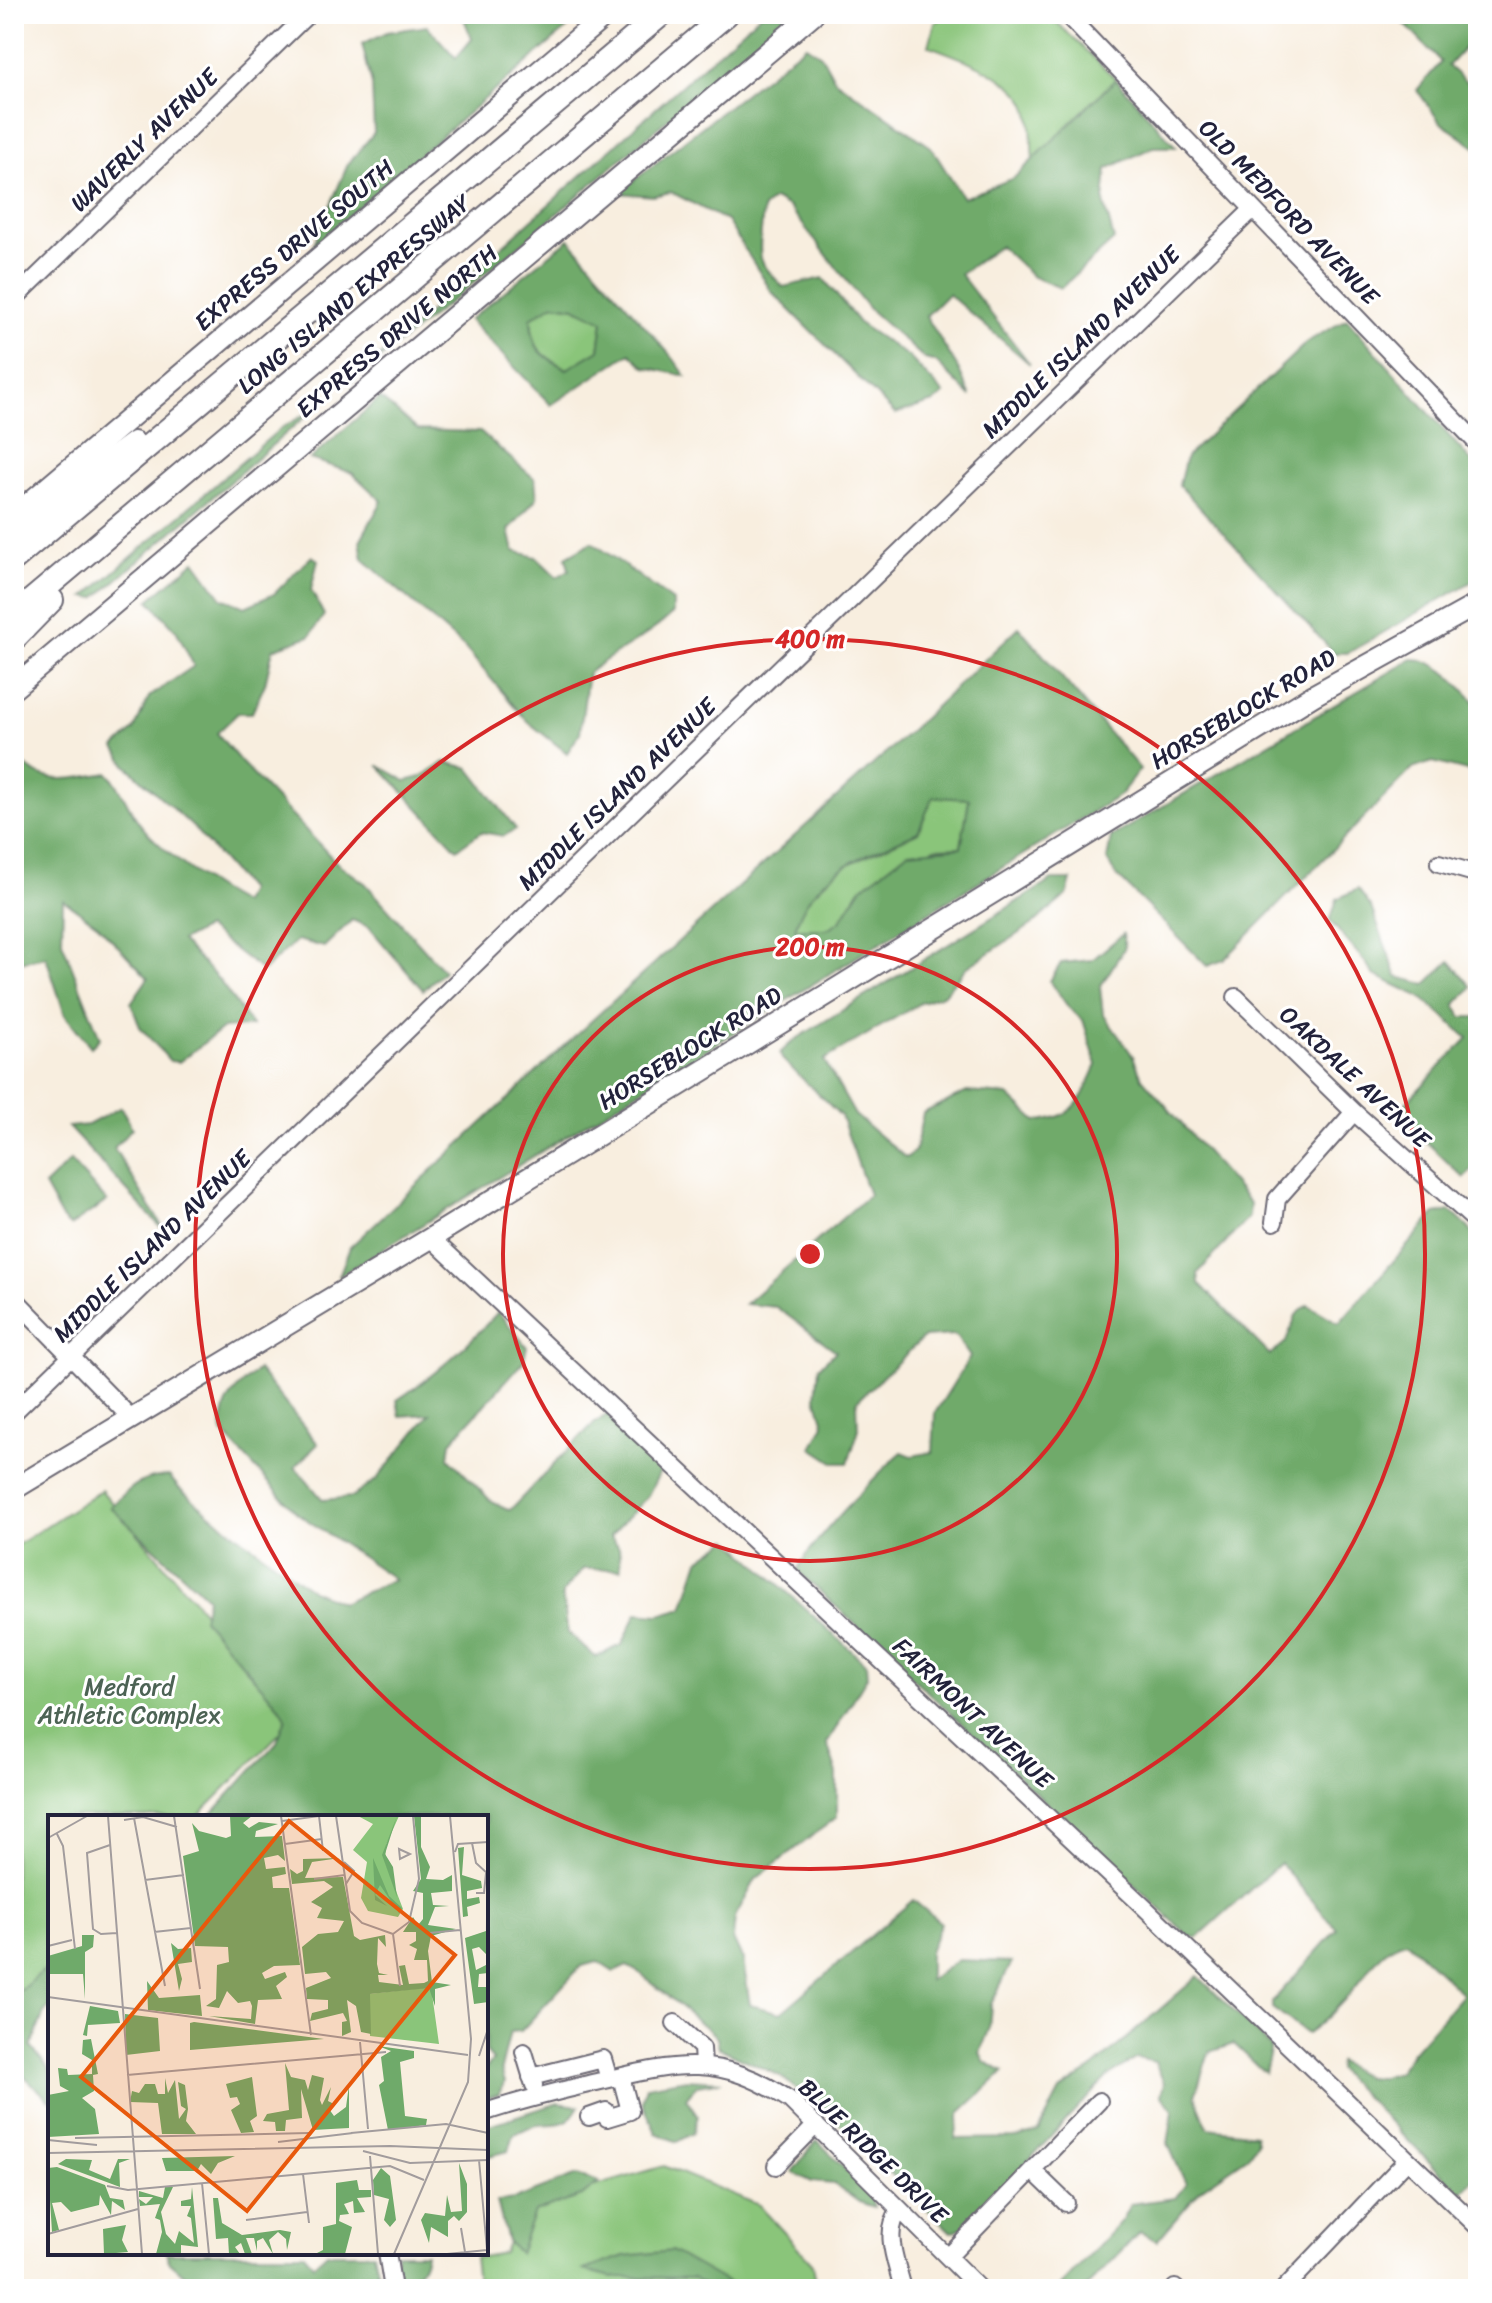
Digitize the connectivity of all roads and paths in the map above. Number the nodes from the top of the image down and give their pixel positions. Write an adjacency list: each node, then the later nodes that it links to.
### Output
1 (308, 14): 8 (street, WAVERLY AVENUE)
2 (607, 14): 12 (main road, EXPRESS DRIVE SOUTH)
3 (662, 14): 9 (highway, LONG ISLAND EXPRESSWAY)
4 (727, 14): 11 (highway, LONG ISLAND EXPRESSWAY)
5 (813, 14): 18 (main road, EXPRESS DRIVE NORTH)
6 (1066, 14): 7 (street, OLD MEDFORD AVENUE)
7 (1253, 209): 10 (street, OLD MEDFORD AVENUE); 27 (street, MIDDLE ISLAND AVENUE)
8 (14, 299)
9 (200, 403): 13 (highway); 14 (highway, LONG ISLAND EXPRESSWAY)
10 (1478, 444)
11 (169, 484): 16 (highway, LONG ISLAND EXPRESSWAY); 17 (highway)
12 (14, 516)
13 (14, 531)
14 (14, 559)
15 (1478, 604): 25 (main road, HORSEBLOCK ROAD)
16 (14, 615)
17 (14, 639)
18 (14, 688)
19 (1439, 863): 20 (street)
20 (1478, 874)
21 (1236, 997): 22 (street, OAKDALE AVENUE)
22 (1354, 1112): 23 (street); 24 (street, OAKDALE AVENUE)
23 (1274, 1222)
24 (1478, 1223)
25 (431, 1238): 29 (main road, HORSEBLOCK ROAD); 41 (street, FAIRMONT AVENUE)
26 (14, 1298): 27 (street)
27 (72, 1357): 28 (street, MIDDLE ISLAND AVENUE); 29 (street)
28 (14, 1412)
29 (131, 1418): 30 (main road, HORSEBLOCK ROAD)
30 (14, 1489)
31 (675, 2023): 33 (street)
32 (524, 2052): 34 (street)
33 (703, 2065): 35 (street, BLUE RIDGE DRIVE); 40 (street, BLUE RIDGE DRIVE)
34 (531, 2077): 35 (street); 36 (street)
35 (615, 2078): 36 (street, BLUE RIDGE DRIVE); 39 (street)
36 (538, 2097): 38 (street, BLUE RIDGE DRIVE)
37 (1099, 2101): 43 (street)
38 (488, 2111)
39 (589, 2117)
40 (816, 2125): 42 (street); 45 (street, BLUE RIDGE DRIVE)
41 (1407, 2160): 46 (street, FAIRMONT AVENUE); 52 (street)
42 (776, 2166)
43 (1032, 2170): 44 (street); 48 (street)
44 (1066, 2203)
45 (900, 2210): 48 (street, BLUE RIDGE DRIVE); 50 (street)
46 (1478, 2227)
47 (387, 2255): 49 (street)
48 (948, 2257): 51 (street, BLUE RIDGE DRIVE)
49 (393, 2289)
50 (903, 2289)
51 (980, 2289)
52 (1284, 2289)

